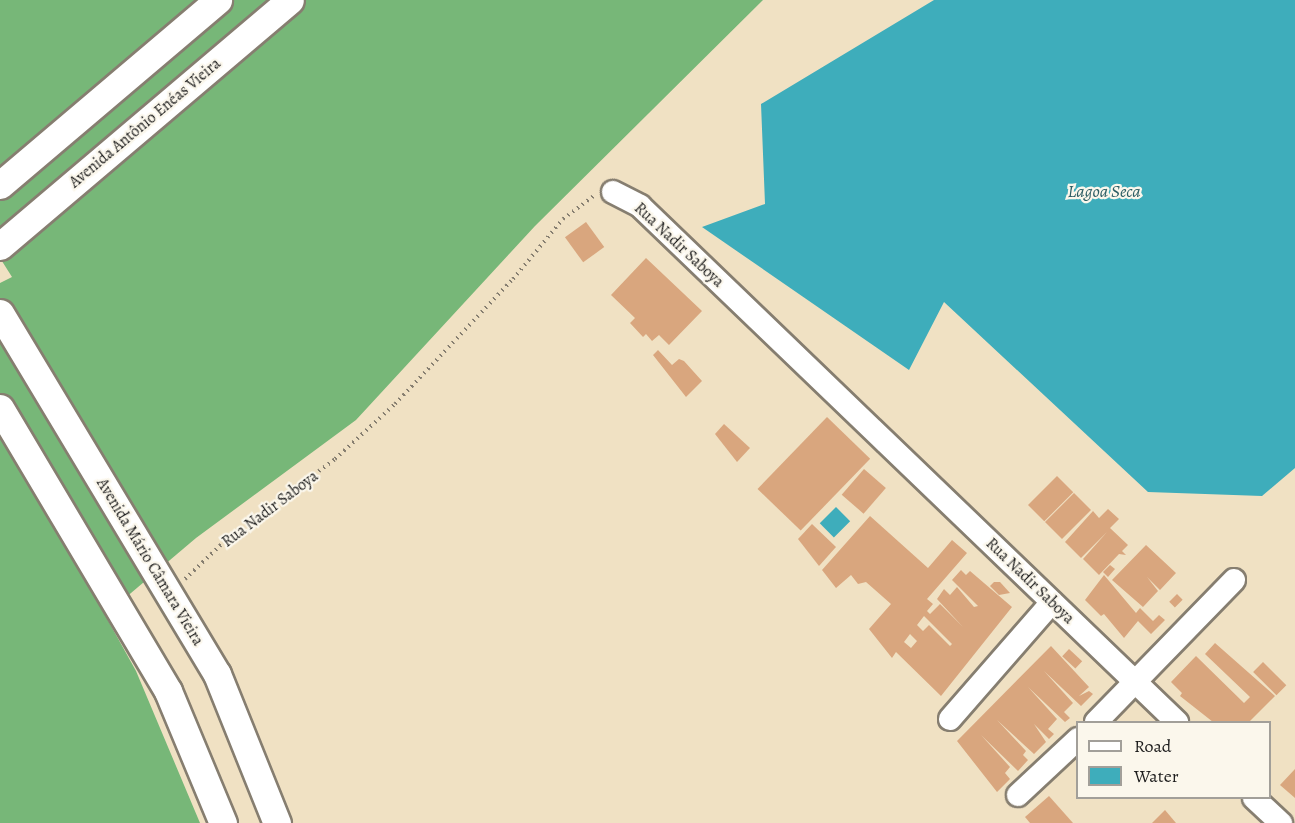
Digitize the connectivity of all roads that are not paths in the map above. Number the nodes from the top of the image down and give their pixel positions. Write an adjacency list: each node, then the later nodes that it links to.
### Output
1 (219, 0): 3 (street)
2 (290, 0): 5 (street, Avenida Antônio Enéas Vieira)
3 (0, 185)
4 (614, 192): 9 (street, Rua Nadir Saboya)
5 (0, 246)
6 (0, 313): 18 (street, Avenida Mário Câmara Vieira)
7 (0, 408): 17 (street)
8 (1234, 580): 10 (street)
9 (1052, 602): 10 (street, Rua Nadir Saboya); 11 (street)
10 (1137, 684): 12 (street); 13 (street, Rua Nadir Saboya)
11 (950, 719)
12 (1098, 721)
13 (1175, 721)
14 (1076, 741): 15 (street)
15 (1018, 795)
16 (1255, 799): 19 (street)
17 (223, 823)
18 (277, 823)
19 (1281, 823)

